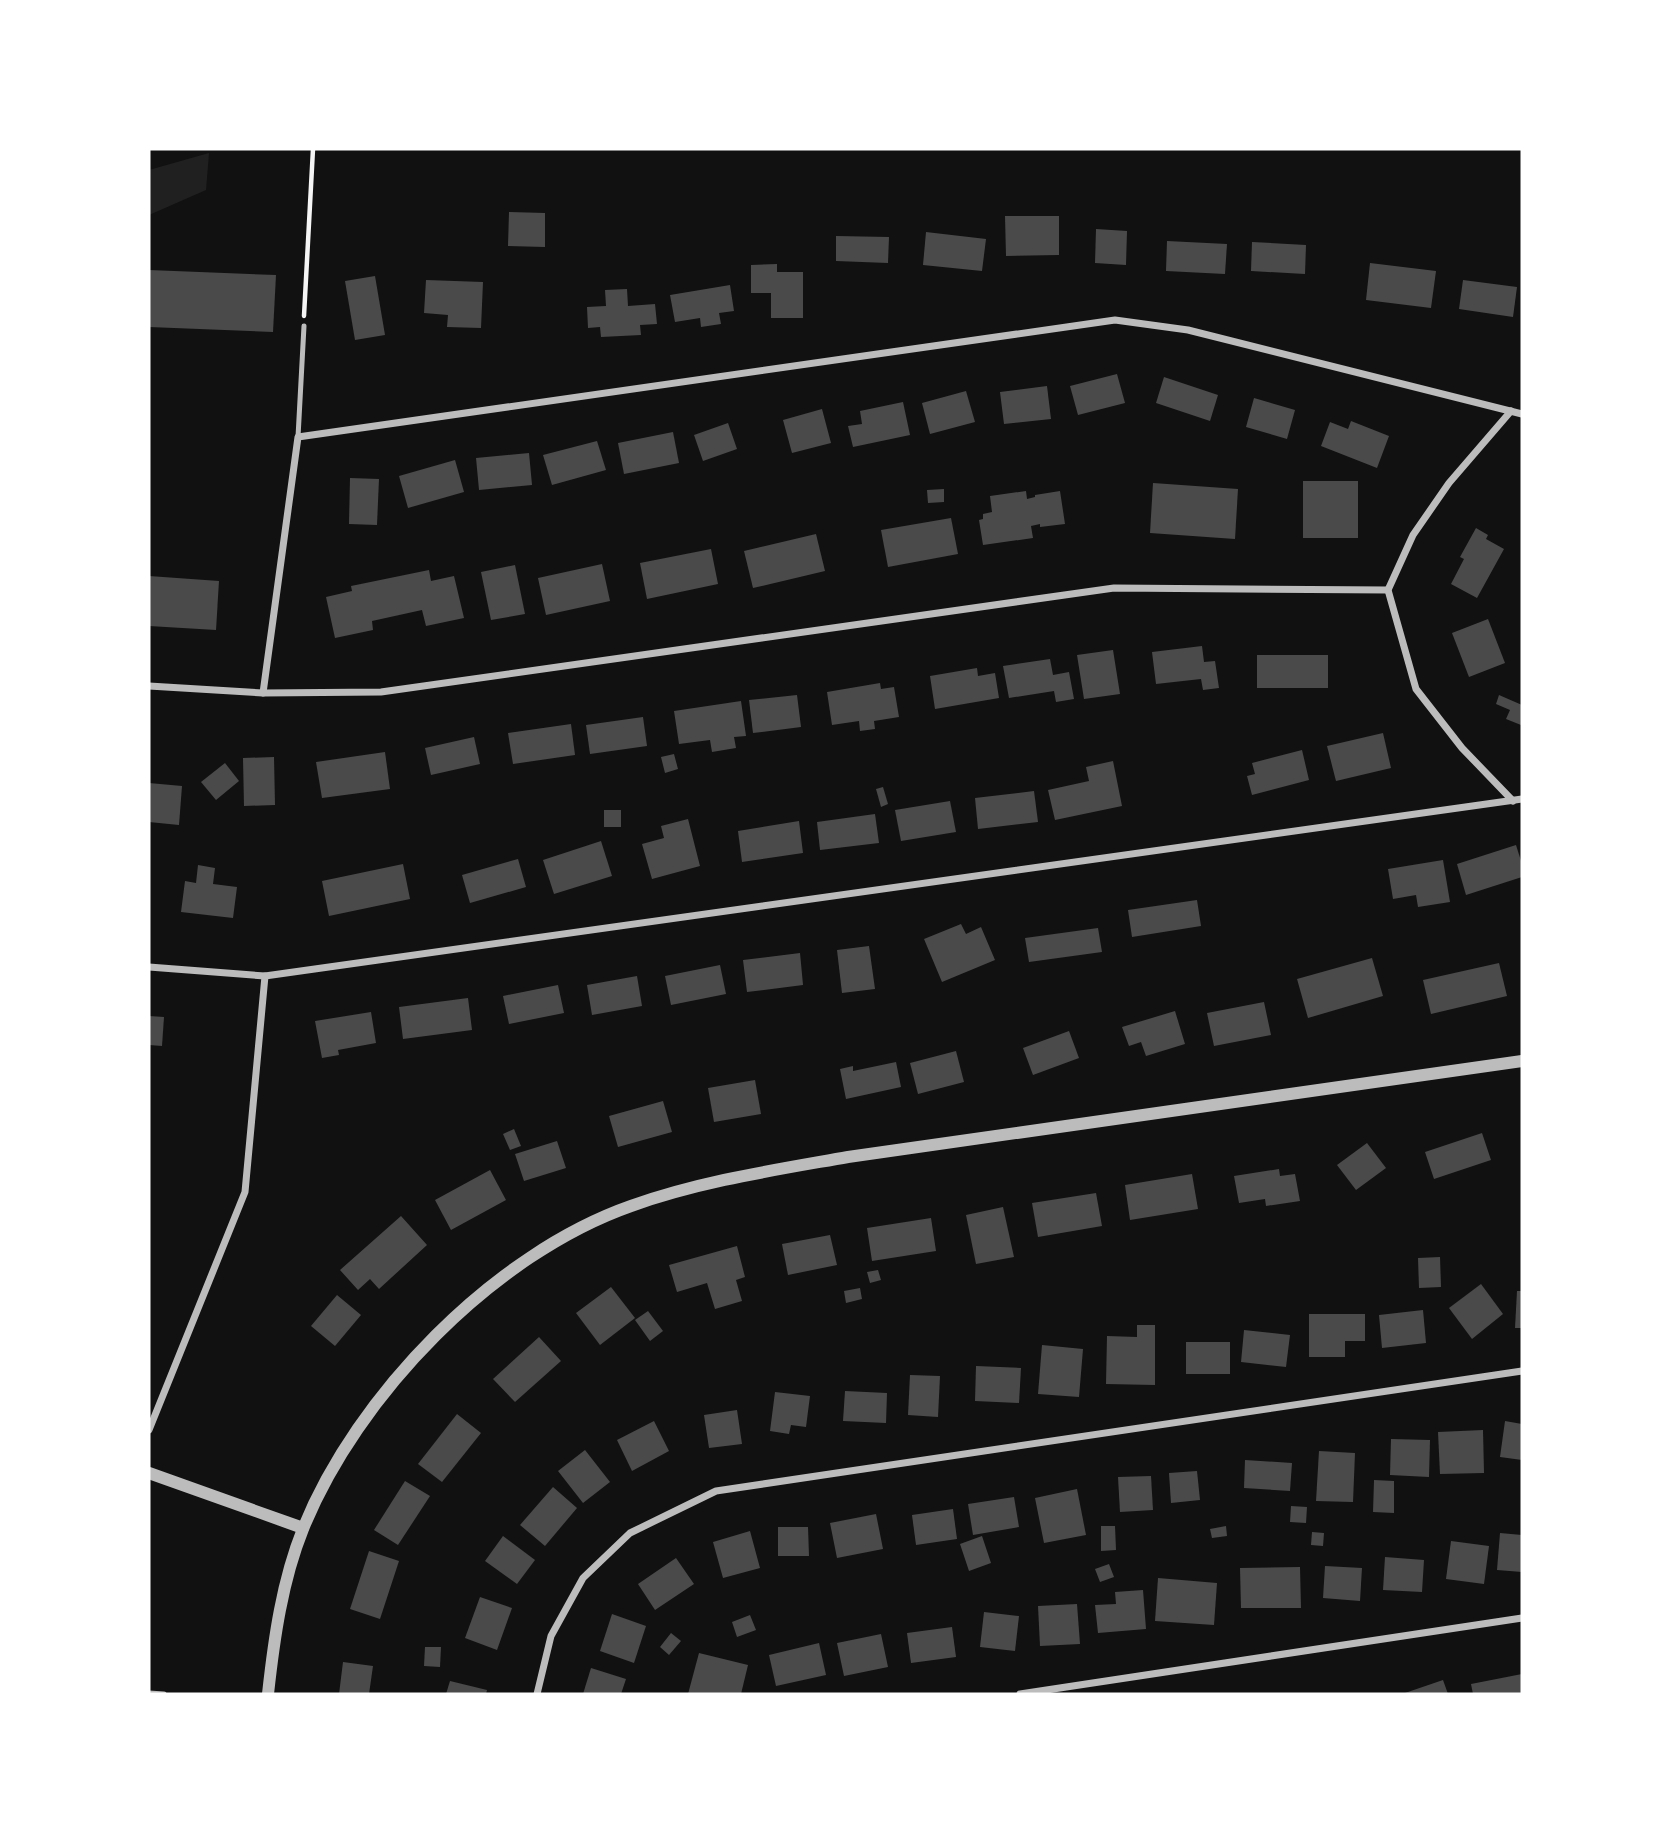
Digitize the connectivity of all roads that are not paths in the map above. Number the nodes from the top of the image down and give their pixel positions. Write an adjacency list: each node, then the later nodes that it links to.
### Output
1 (304, 326): 4 (lane)
2 (1511, 411): 3 (street); 4 (street); 5 (street)
3 (1522, 414)
4 (298, 437): 7 (street)
5 (1388, 590): 7 (street); 9 (street)
6 (149, 686): 7 (street)
7 (263, 693)
8 (1522, 799): 9 (street)
9 (1513, 801): 11 (street)
10 (149, 967): 11 (street)
11 (265, 976): 14 (street)
12 (1522, 1061): 16 (street)
13 (1522, 1371): 21 (street)
14 (149, 1430)
15 (149, 1473): 16 (street)
16 (303, 1528): 20 (street)
17 (1522, 1618): 22 (street)
18 (149, 1693): 19 (lane)
19 (164, 1694)
20 (268, 1694)
21 (537, 1694)
22 (1020, 1694)

